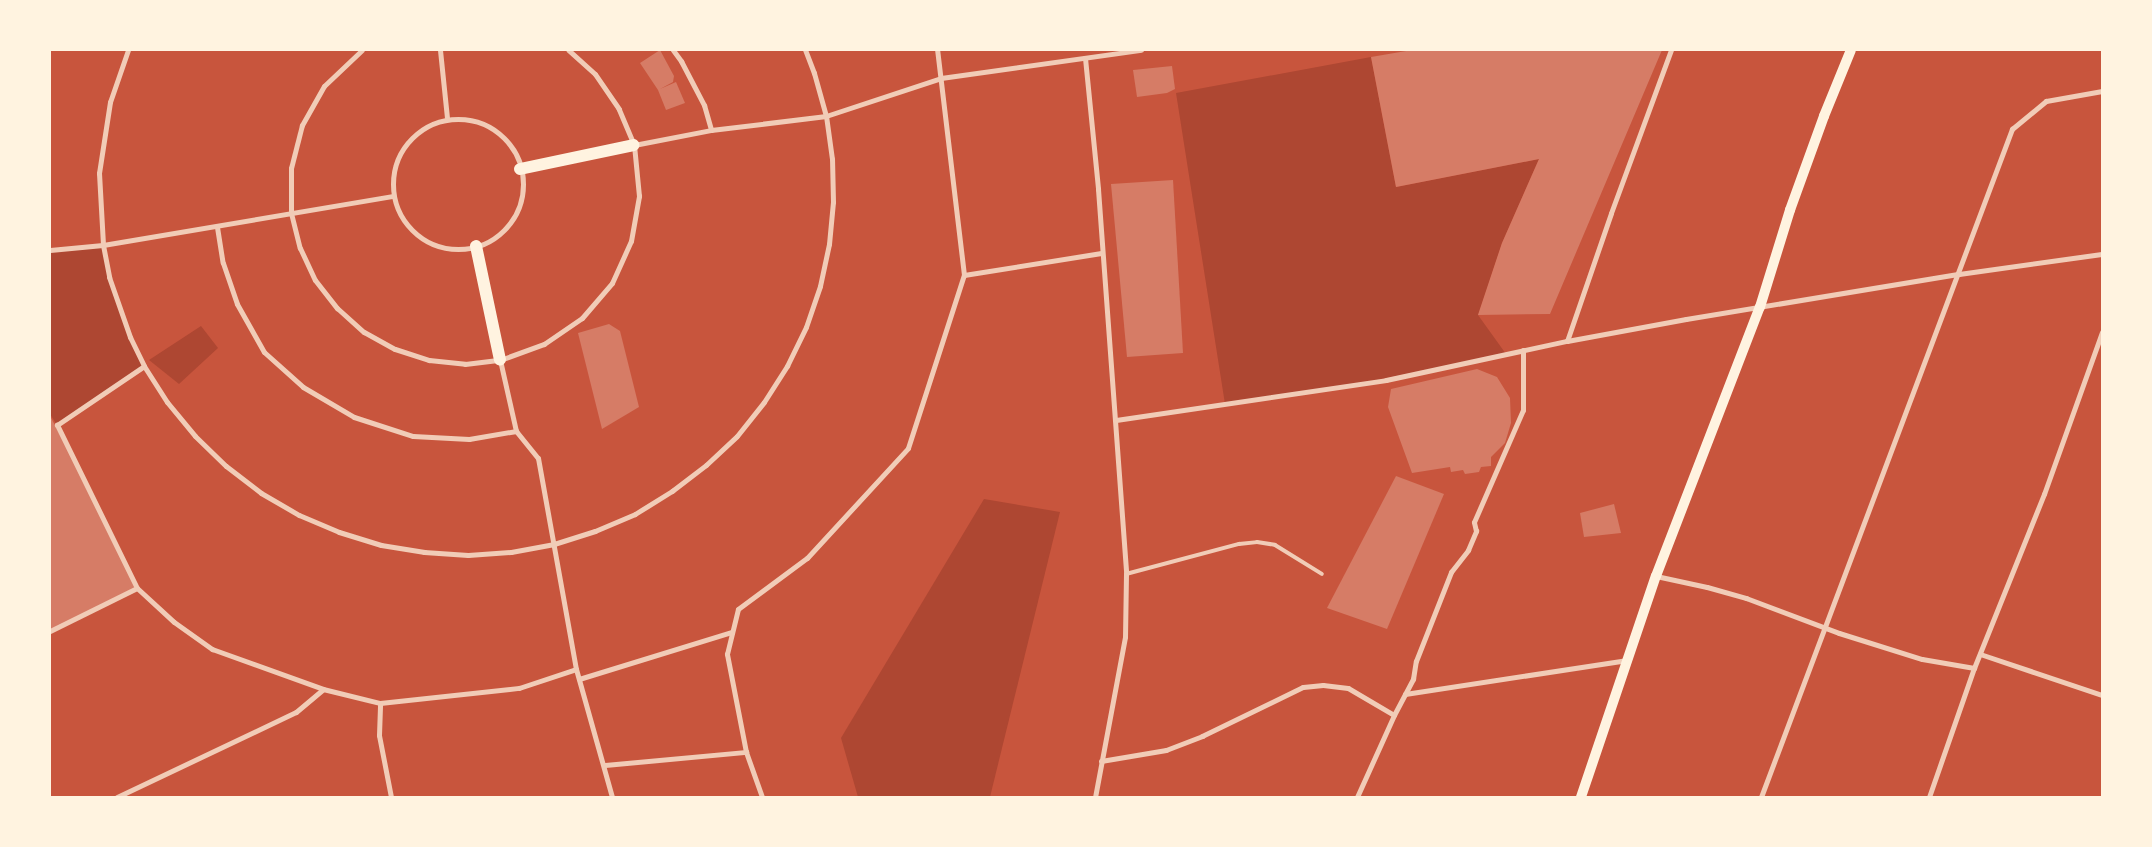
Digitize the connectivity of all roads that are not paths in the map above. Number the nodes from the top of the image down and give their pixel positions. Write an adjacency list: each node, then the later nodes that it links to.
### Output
1 (128, 50): 23 (street)
2 (362, 50): 21 (street)
3 (440, 50): 16 (street)
4 (568, 50): 18 (street)
5 (673, 50): 17 (street)
6 (805, 50): 15 (street)
7 (937, 50): 13 (street)
8 (1141, 50): 11 (street)
9 (1671, 50): 32 (street)
10 (1852, 50): 30 (main road)
11 (1132, 51): 12 (street)
12 (1085, 58): 13 (street); 26 (street)
13 (941, 78): 15 (street); 29 (street)
14 (2102, 91): 28 (street)
15 (826, 116): 17 (street); 38 (street)
16 (447, 118): 19 (street); 20 (street)
17 (711, 130): 18 (street)
18 (634, 145): 19 (main road); 34 (street)
19 (520, 169): 24 (street)
20 (392, 196): 21 (street); 24 (street)
21 (291, 213): 22 (street); 34 (street)
22 (217, 227): 23 (street); 37 (street)
23 (103, 246): 25 (street); 35 (street)
24 (476, 246): 34 (main road)
25 (50, 250)
26 (1102, 253): 29 (street); 36 (street)
27 (2102, 254): 28 (street)
28 (1958, 274): 30 (street); 43 (street)
29 (964, 275): 45 (street)
30 (1760, 307): 32 (street); 41 (main road)
31 (2102, 332): 46 (street)
32 (1567, 341): 33 (street)
33 (1524, 350): 36 (street); 52 (street)
34 (500, 360): 37 (street)
35 (144, 366): 38 (street); 42 (street)
36 (1116, 420): 39 (street)
37 (516, 431): 38 (street)
38 (554, 544): 49 (street)
39 (1126, 574): 40 (lane); 57 (street)
40 (1322, 574)
41 (1656, 576): 43 (street); 47 (main road)
42 (137, 588): 44 (street); 51 (street)
43 (1825, 628): 48 (street); 66 (street)
44 (50, 631)
45 (732, 632): 50 (street); 56 (street)
46 (1980, 654): 48 (street); 53 (street)
47 (1627, 660): 52 (street); 65 (main road)
48 (1974, 668): 67 (street)
49 (576, 669): 50 (street); 54 (street)
50 (579, 679): 58 (street)
51 (323, 689): 54 (street); 59 (street)
52 (1405, 694): 55 (street)
53 (2102, 695)
54 (380, 703): 60 (street)
55 (1394, 715): 57 (street); 64 (street)
56 (746, 752): 58 (street); 62 (street)
57 (1101, 761): 63 (street)
58 (605, 766): 61 (street)
59 (117, 797)
60 (391, 797)
61 (612, 797)
62 (762, 797)
63 (1096, 797)
64 (1357, 797)
65 (1581, 797)
66 (1761, 797)
67 (1929, 797)

